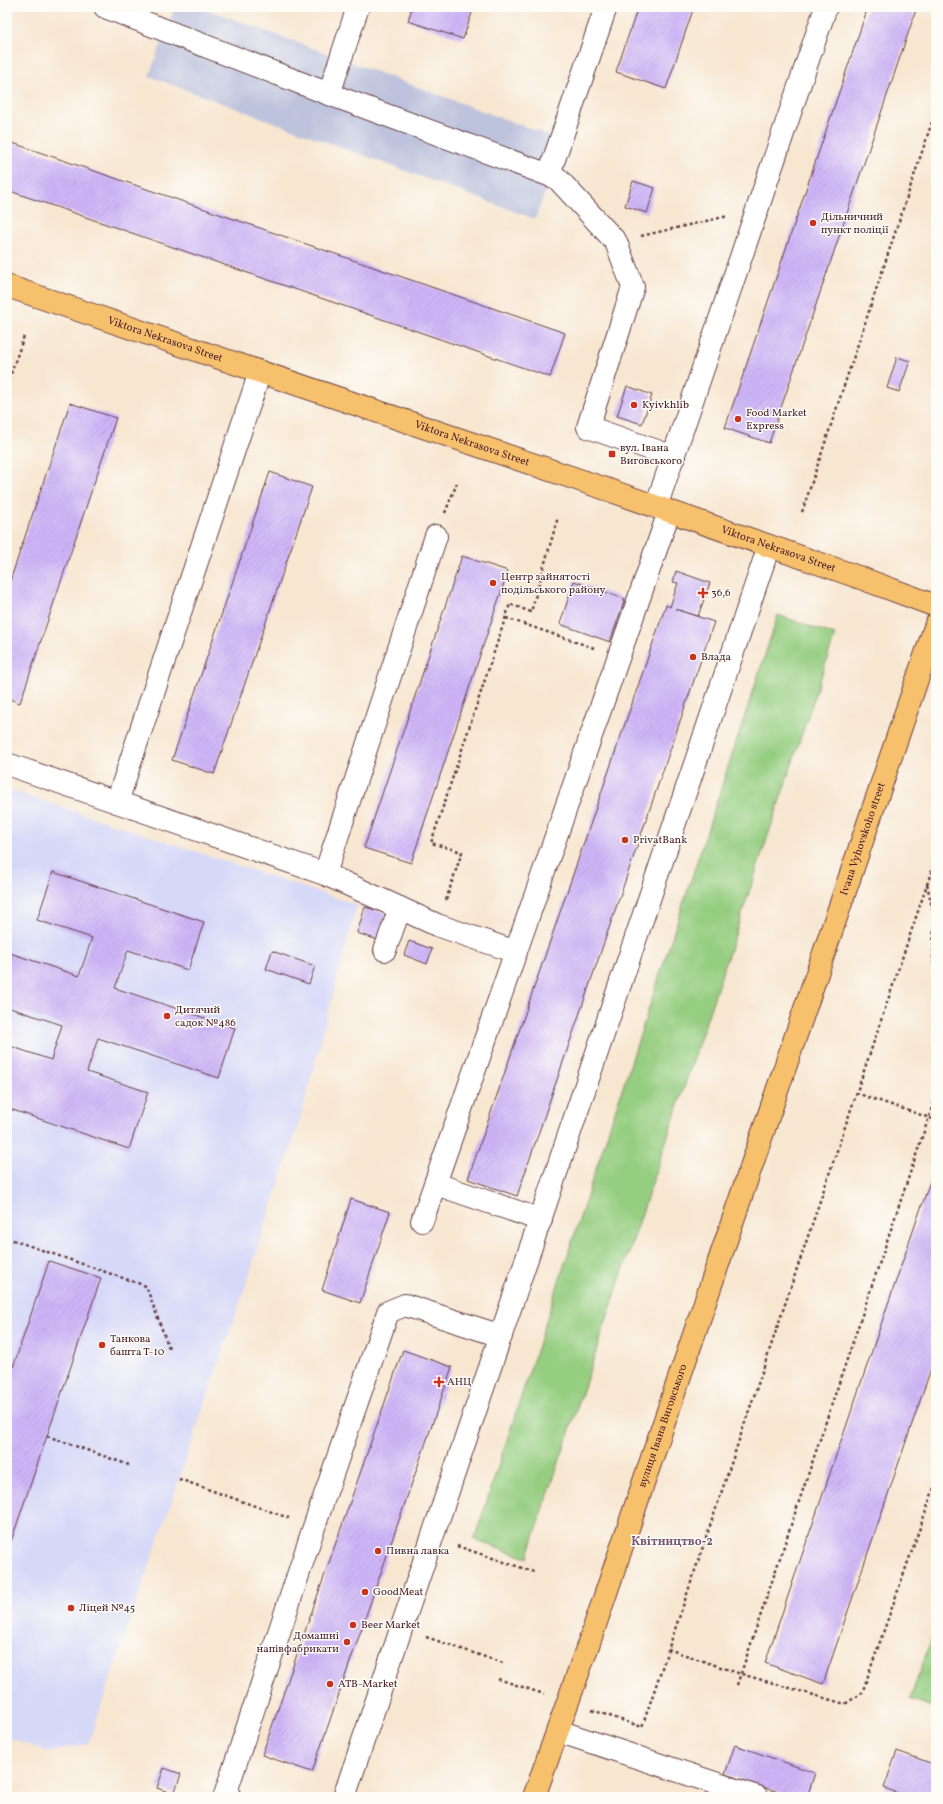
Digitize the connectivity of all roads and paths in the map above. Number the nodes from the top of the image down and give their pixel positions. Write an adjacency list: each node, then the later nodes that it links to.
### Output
1 (105, 7): 5 (lane)
2 (358, 7): 5 (lane)
3 (606, 7): 7 (lane)
4 (826, 7): 8 (lane)
5 (329, 94): 7 (lane)
6 (936, 110): 17 (path)
7 (549, 174): 9 (lane)
8 (758, 209): 9 (path); 14 (lane)
9 (616, 242): 14 (lane)
10 (7, 286): 12 (main road, Viktora Nekrasova Street)
11 (24, 336): 13 (path)
12 (260, 372): 16 (main road, Viktora Nekrasova Street); 26 (lane)
13 (7, 385)
14 (674, 457): 16 (lane)
15 (458, 483): 19 (path)
16 (663, 509): 20 (main road, Viktora Nekrasova Street); 24 (lane)
17 (802, 512)
18 (558, 517): 22 (path)
19 (436, 536): 28 (lane)
20 (769, 546): 21 (main road, Viktora Nekrasova Street); 40 (lane)
21 (936, 606)
22 (506, 618): 24 (path); 31 (path)
23 (936, 624): 58 (main road, Ivana Vyhovskoho street)
24 (619, 657): 33 (lane)
25 (7, 764): 26 (lane)
26 (117, 802): 28 (lane)
27 (936, 858): 29 (path)
28 (325, 874): 30 (lane)
29 (927, 884): 34 (path); 35 (path)
30 (400, 908): 31 (lane); 32 (lane)
31 (437, 925): 33 (lane)
32 (385, 950)
33 (516, 952): 39 (lane)
34 (936, 983)
35 (856, 1093): 37 (path); 53 (path)
36 (934, 1102): 37 (path)
37 (929, 1117): 38 (path); 55 (path)
38 (936, 1120)
39 (436, 1184): 40 (lane); 41 (lane)
40 (541, 1220): 43 (lane)
41 (422, 1221)
42 (7, 1238): 44 (path)
43 (501, 1336): 49 (lane); 50 (lane)
44 (169, 1348)
45 (47, 1436): 46 (path)
46 (129, 1465)
47 (179, 1479): 49 (path)
48 (936, 1482): 55 (path)
49 (314, 1527): 59 (lane)
50 (432, 1538): 51 (path); 52 (lane)
51 (534, 1572)
52 (401, 1629): 54 (path); 60 (lane)
53 (668, 1649): 55 (path); 57 (path)
54 (503, 1663)
55 (741, 1674): 56 (path)
56 (737, 1686)
57 (642, 1726)
58 (558, 1731): 61 (main road); 62 (lane)
59 (227, 1796)
60 (344, 1797)
61 (534, 1797)
62 (757, 1797)

